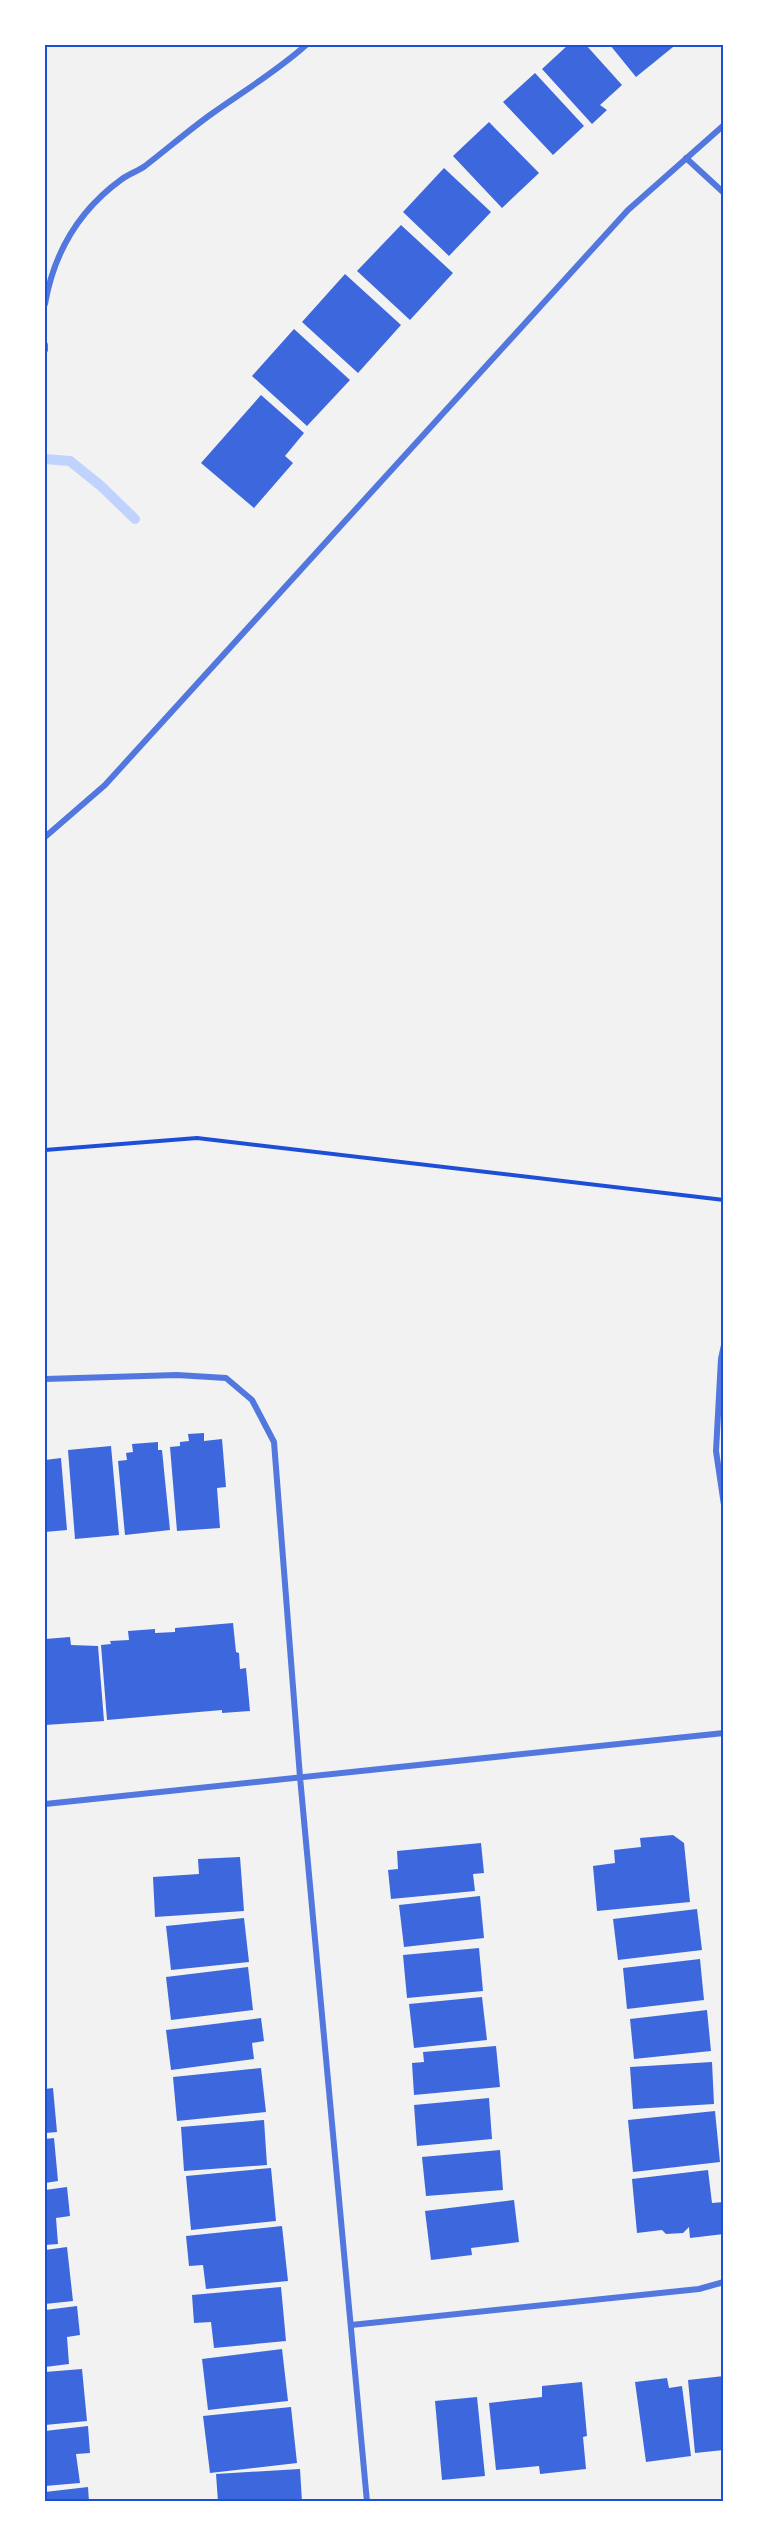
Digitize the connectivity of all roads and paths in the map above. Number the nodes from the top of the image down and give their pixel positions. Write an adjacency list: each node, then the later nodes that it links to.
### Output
1 (306, 45): 5 (street)
2 (724, 125): 3 (street)
3 (686, 158): 4 (street); 8 (street)
4 (724, 193)
5 (45, 304)
6 (45, 345): 7 (street)
7 (45, 350)
8 (45, 837)
9 (45, 1150): 10 (path)
10 (724, 1200)
11 (724, 1345): 13 (street)
12 (45, 1379): 15 (street)
13 (724, 1505)
14 (724, 1733): 15 (street)
15 (300, 1777): 16 (street); 18 (street)
16 (45, 1804)
17 (724, 2282): 18 (street)
18 (351, 2325): 19 (street)
19 (367, 2502)

